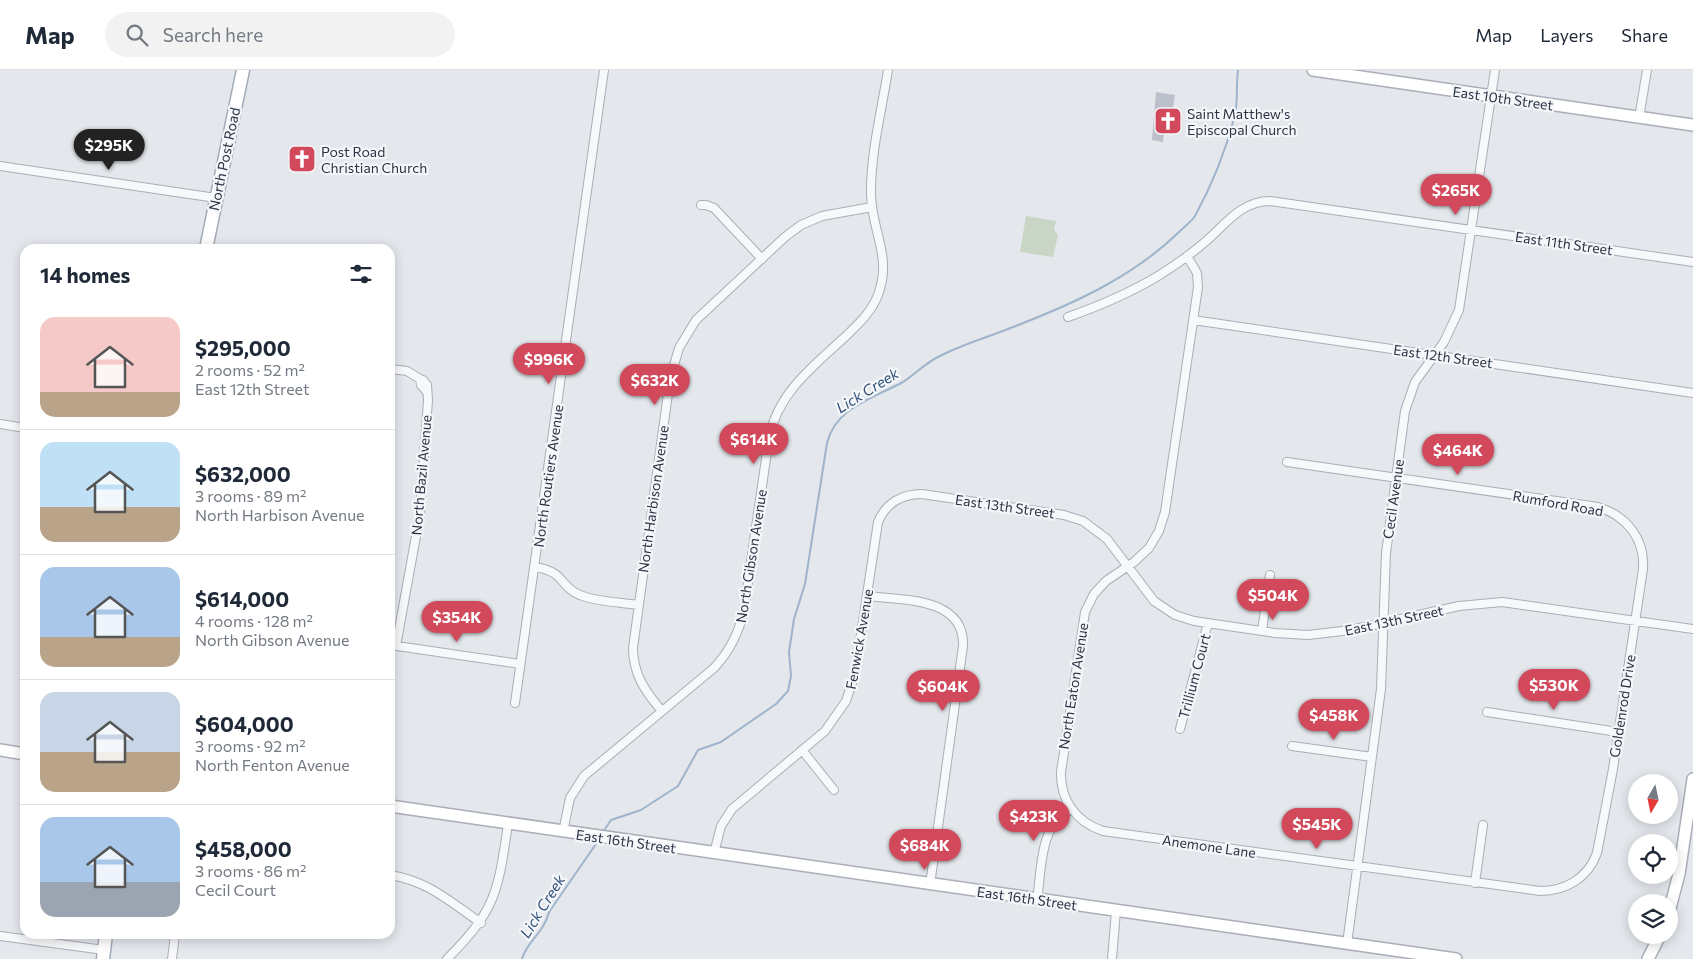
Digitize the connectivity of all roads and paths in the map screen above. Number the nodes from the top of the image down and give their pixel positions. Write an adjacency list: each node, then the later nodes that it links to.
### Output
1 (242, 70): 12 (main road, North Post Road)
2 (604, 70): 32 (street, North Routiers Avenue)
3 (888, 70): 14 (street, North Gibson Avenue)
4 (1313, 70): 7 (street, East 10th Street)
5 (1495, 70): 8 (street, Cecil Avenue)
6 (1647, 70): 9 (street)
7 (1343, 72): 8 (street, East 10th Street)
8 (1491, 96): 9 (street, East 10th Street); 15 (street, Cecil Avenue)
9 (1639, 118): 10 (street, East 10th Street)
10 (1693, 125)
11 (0, 166): 12 (street)
12 (216, 198): 16 (main road, North Post Road)
13 (701, 205): 18 (street)
14 (872, 207): 18 (street, North Harbison Avenue); 45 (street, North Gibson Avenue)
15 (1471, 230): 17 (street, East 11th Street); 19 (street, East 11th Street); 22 (street, Cecil Avenue)
16 (207, 244)
17 (1187, 256): 20 (street, East 11th Street); 21 (street, North Eaton Avenue)
18 (762, 259): 35 (street, North Harbison Avenue)
19 (1693, 262)
20 (1068, 317)
21 (1193, 320): 22 (street, East 12th Street); 31 (street, North Eaton Avenue)
22 (1434, 355): 24 (street, East 12th Street); 28 (street, Cecil Avenue)
23 (395, 370): 41 (street, North Bazil Avenue)
24 (1693, 393)
25 (0, 424): 26 (street)
26 (20, 427)
27 (1287, 462): 28 (street, Rumford Road)
28 (1395, 478): 30 (street, Rumford Road); 37 (street, Cecil Avenue)
29 (899, 499): 31 (street, East 13th Street); 34 (street, Fenwick Avenue)
30 (1619, 517): 36 (street, Goldenrod Drive)
31 (1127, 566): 38 (street, East 13th Street); 57 (street, North Eaton Avenue)
32 (534, 567): 35 (street); 43 (street, North Routiers Avenue)
33 (1270, 576): 40 (street)
34 (867, 596): 51 (street, Fenwick Avenue); 65 (street)
35 (638, 605): 45 (street, North Harbison Avenue)
36 (1635, 621): 37 (street, East 13th Street); 39 (street, East 13th Street); 48 (street, Goldenrod Drive)
37 (1384, 622): 40 (street, East 13th Street); 53 (street, Cecil Avenue)
38 (1208, 623): 40 (street, East 13th Street); 47 (street, Trillium Court)
39 (1693, 629)
40 (1262, 632)
41 (395, 636)
42 (395, 646): 43 (street)
43 (520, 664): 44 (street, North Routiers Avenue)
44 (515, 703)
45 (662, 710): 60 (street, North Gibson Avenue)
46 (1488, 712): 48 (street)
47 (1180, 729)
48 (1618, 732): 66 (street, Goldenrod Drive)
49 (1292, 746): 53 (street)
50 (0, 750): 52 (street)
51 (802, 750): 55 (street); 61 (street, Fenwick Avenue)
52 (20, 753)
53 (1372, 757): 62 (street, Cecil Avenue)
54 (1693, 779): 67 (street)
55 (834, 790)
56 (395, 807): 58 (street, East 16th Street)
57 (1071, 809): 62 (street, Anemone Lane); 68 (street)
58 (508, 824): 60 (street, East 16th Street); 70 (street)
59 (1483, 825): 64 (street)
60 (563, 832): 61 (street, East 16th Street)
61 (714, 853): 65 (street, East 16th Street)
62 (1357, 867): 64 (street, Anemone Lane); 74 (street, Cecil Avenue)
63 (395, 876): 70 (street)
64 (1475, 883): 66 (street, Anemone Lane)
65 (930, 885): 68 (street, East 16th Street)
66 (1563, 888)
67 (1674, 894)
68 (1038, 900): 69 (street, East 16th Street)
69 (1116, 911): 74 (street, East 16th Street); 79 (street)
70 (480, 923): 78 (street)
71 (0, 936): 76 (street)
72 (105, 939): 76 (main road)
73 (174, 939): 77 (street)
74 (1347, 944): 80 (street, East 16th Street)
75 (1656, 944): 81 (street)
76 (103, 955)
77 (172, 959)
78 (447, 959)
79 (1112, 959)
80 (1456, 959)
81 (1648, 959)

